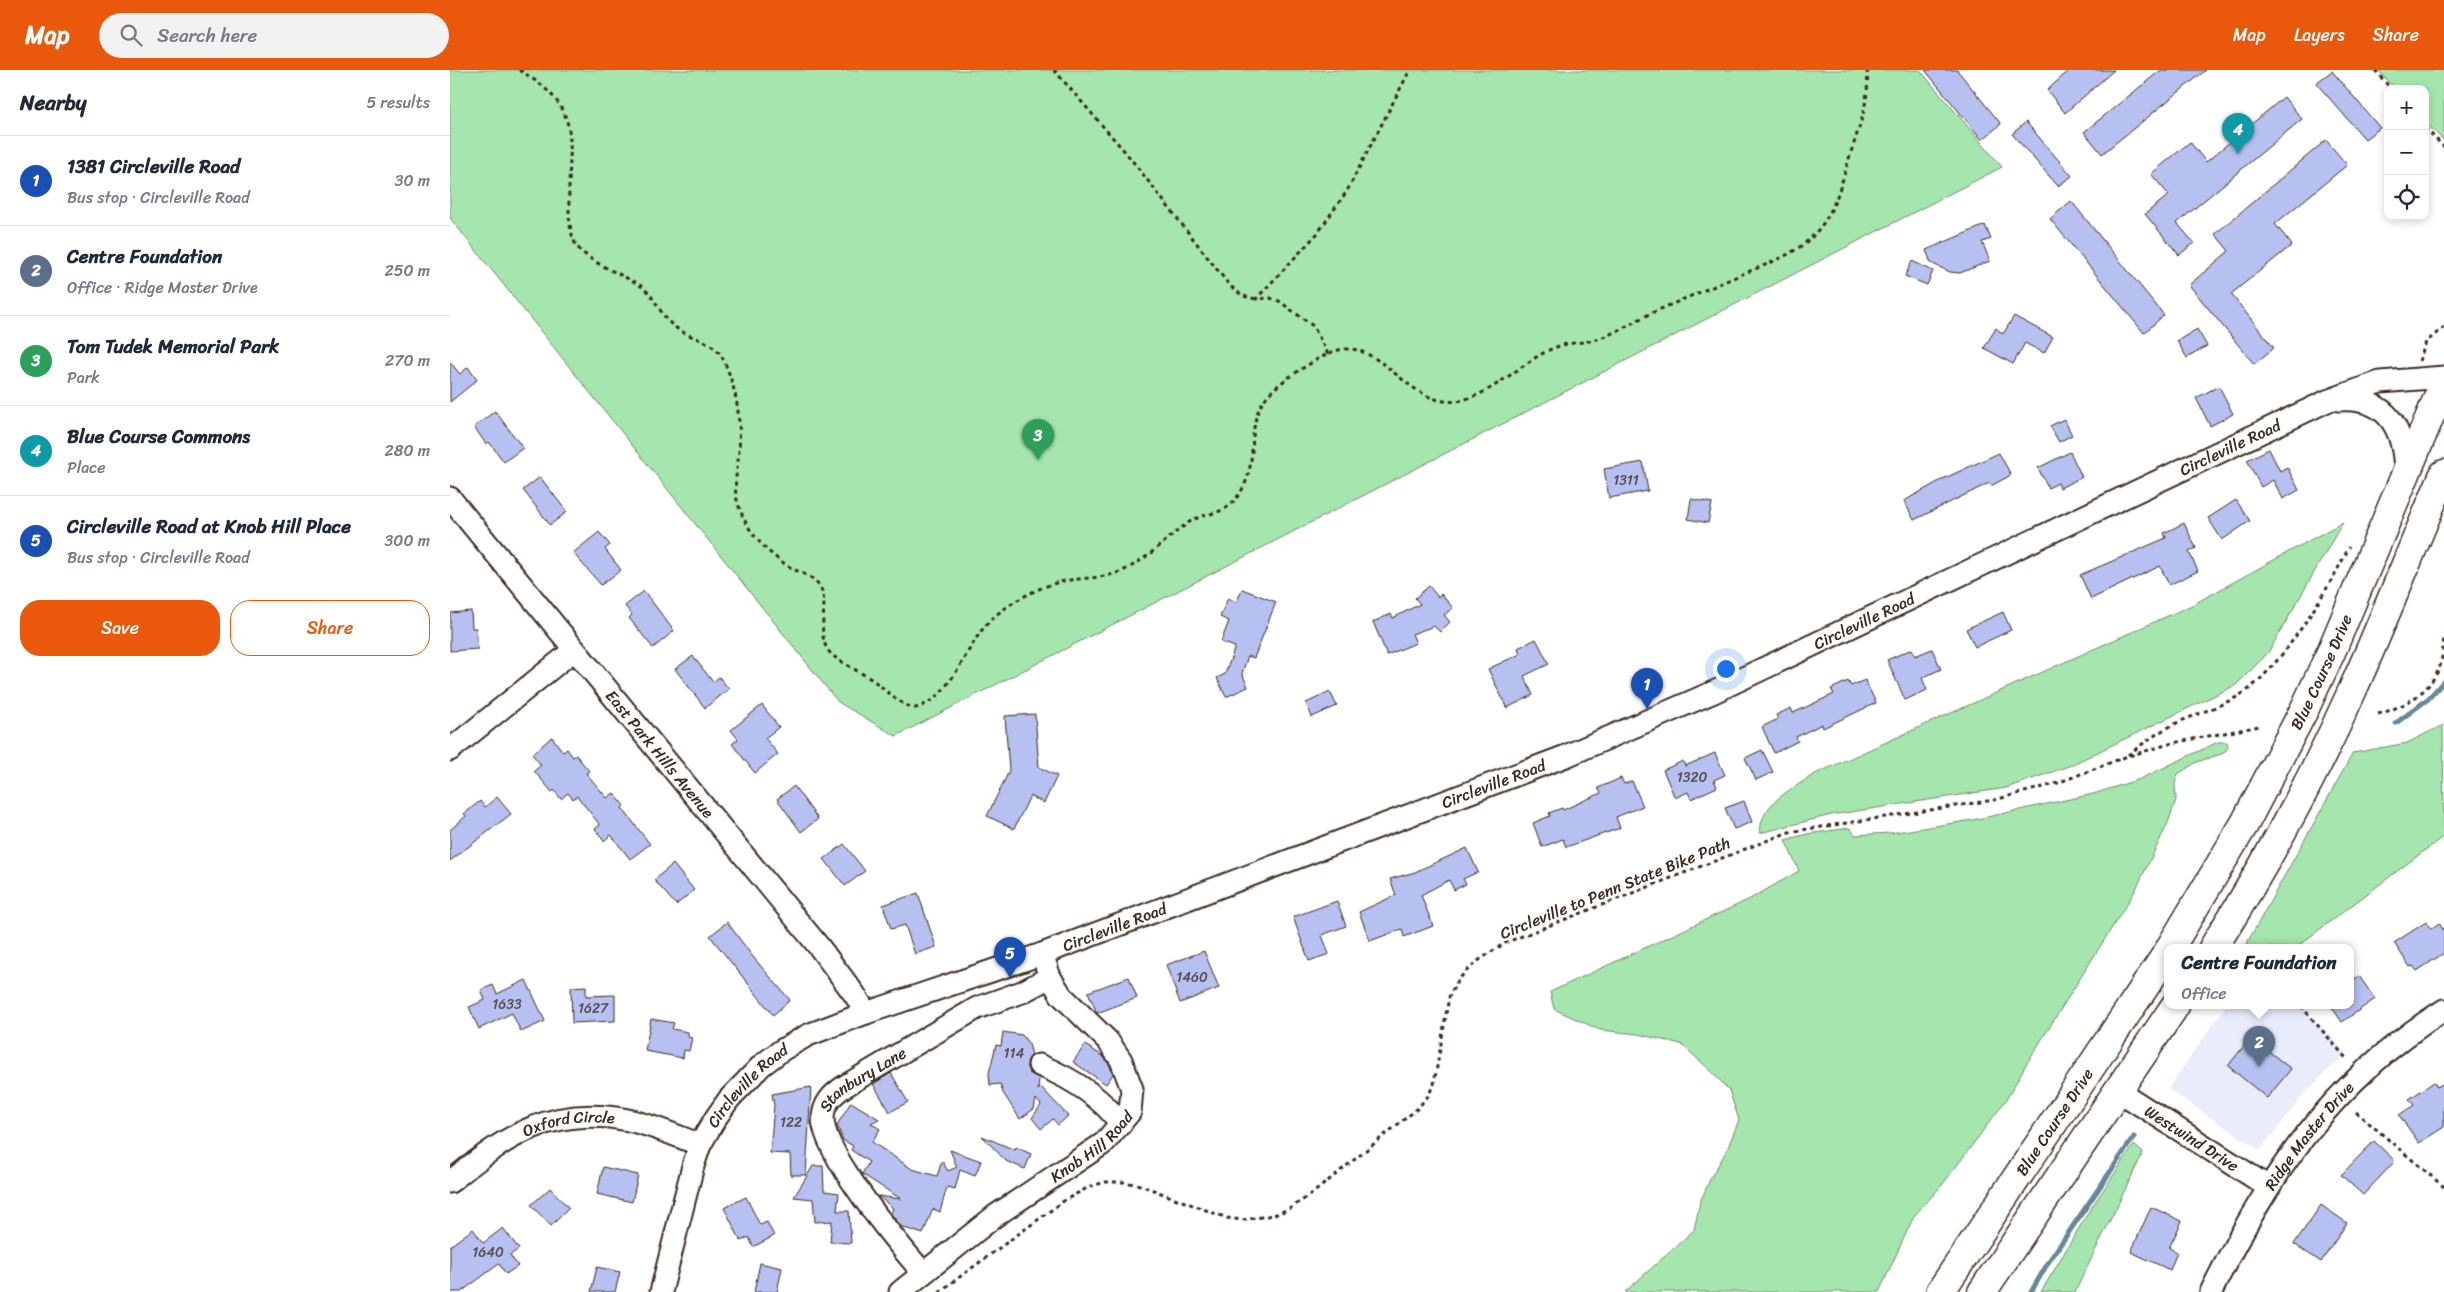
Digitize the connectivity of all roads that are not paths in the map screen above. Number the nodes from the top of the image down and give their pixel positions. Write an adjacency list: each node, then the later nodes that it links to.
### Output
1 (2444, 377): 3 (street, Circleville Road)
2 (2444, 383): 5 (main road, Blue Course Drive)
3 (2327, 401): 5 (street); 11 (street, Circleville Road)
4 (2444, 474): 10 (main road)
5 (2405, 476): 9 (main road, Blue Course Drive)
6 (450, 498): 7 (street, East Park Hills Avenue)
7 (574, 650): 8 (street); 16 (street, East Park Hills Avenue)
8 (450, 750)
9 (2172, 944)
10 (2214, 944)
11 (1042, 954): 13 (street, Knob Hill Road); 16 (street, Circleville Road)
12 (2164, 958): 26 (main road, Blue Course Drive)
13 (1050, 977): 19 (street, Knob Hill Road); 23 (street, Stanbury Lane)
14 (2173, 1009): 18 (main road)
15 (2444, 1010): 22 (street, Ridge Master Drive)
16 (866, 1013): 20 (street, Circleville Road)
17 (1039, 1065): 19 (street)
18 (2117, 1090): 22 (street, Westwind Drive); 27 (main road)
19 (1121, 1124): 23 (street, Knob Hill Road)
20 (700, 1145): 21 (street, Oxford Circle); 24 (street, Circleville Road)
21 (450, 1182)
22 (2267, 1186): 28 (street, Ridge Master Drive)
23 (923, 1273): 25 (street, Knob Hill Road)
24 (661, 1292)
25 (900, 1292)
26 (1940, 1292)
27 (1982, 1292)
28 (2211, 1292)

